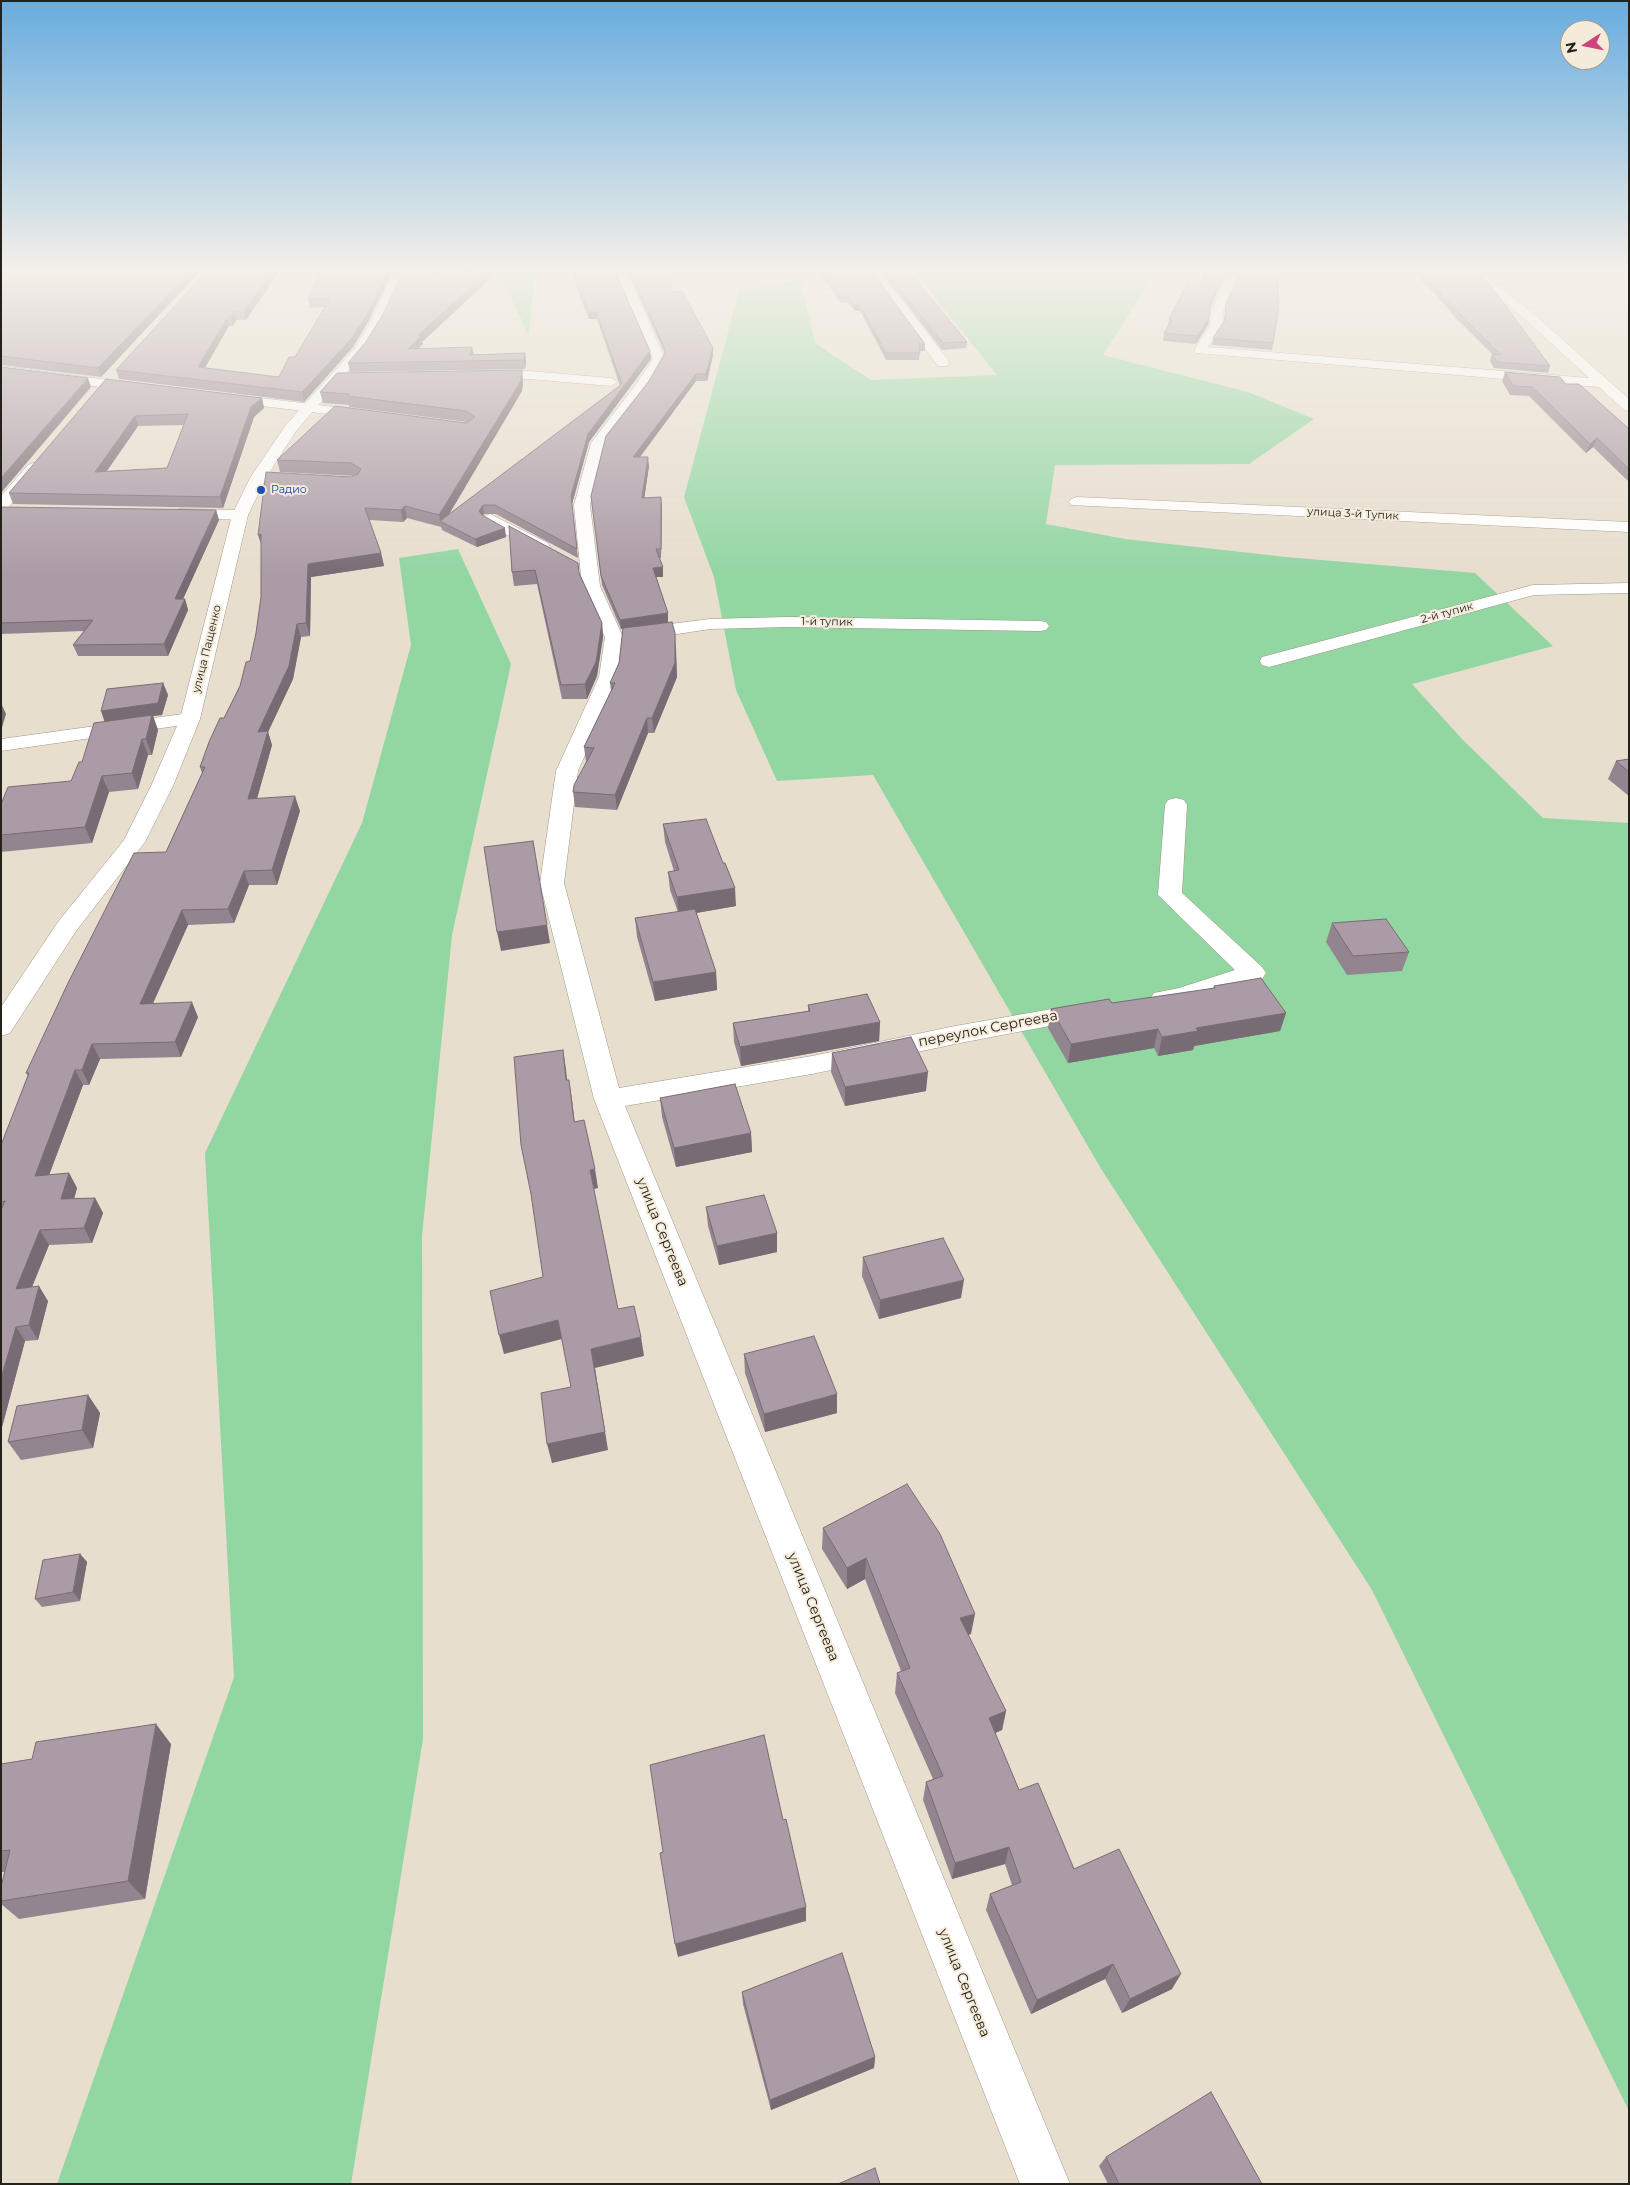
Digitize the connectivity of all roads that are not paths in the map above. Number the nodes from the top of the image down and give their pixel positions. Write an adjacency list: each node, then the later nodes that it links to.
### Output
1 (8, 371): 12 (street)
2 (116, 371): 12 (street)
3 (343, 371): 8 (street, улица Пащенко)
4 (652, 371): 33 (street)
5 (1455, 371): 11 (street)
6 (1589, 371): 11 (street)
7 (472, 376): 10 (street)
8 (337, 378): 9 (street); 17 (street, улица Пащенко)
9 (356, 378)
10 (611, 382)
11 (1602, 383): 16 (street)
12 (104, 384): 13 (street); 15 (street)
13 (152, 390)
14 (211, 396): 17 (street)
15 (91, 399)
16 (1629, 406)
17 (309, 407): 18 (street); 20 (street, улица Пащенко)
18 (384, 417)
19 (40, 460): 23 (street)
20 (258, 478): 21 (street); 27 (street, улица Пащенко)
21 (277, 479)
22 (1077, 502): 29 (street, улица 3-й Тупик)
23 (1, 506)
24 (1, 511): 25 (street)
25 (21, 512)
26 (160, 514): 27 (street)
27 (240, 515): 35 (street, улица Пащенко)
28 (490, 518): 30 (street)
29 (1629, 527)
30 (556, 555)
31 (1629, 588): 34 (street, 2-й тупик)
32 (1040, 626): 33 (street, 1-й тупик)
33 (614, 637): 41 (street, улица Сергеева)
34 (1269, 661)
35 (190, 720): 36 (street); 40 (street, улица Пащенко)
36 (1, 746)
37 (1176, 805): 38 (street)
38 (1144, 1002)
39 (1106, 1008): 41 (street, переулок Сергеева)
40 (1, 1027)
41 (608, 1098): 42 (street, улица Сергеева)
42 (1045, 2184)

